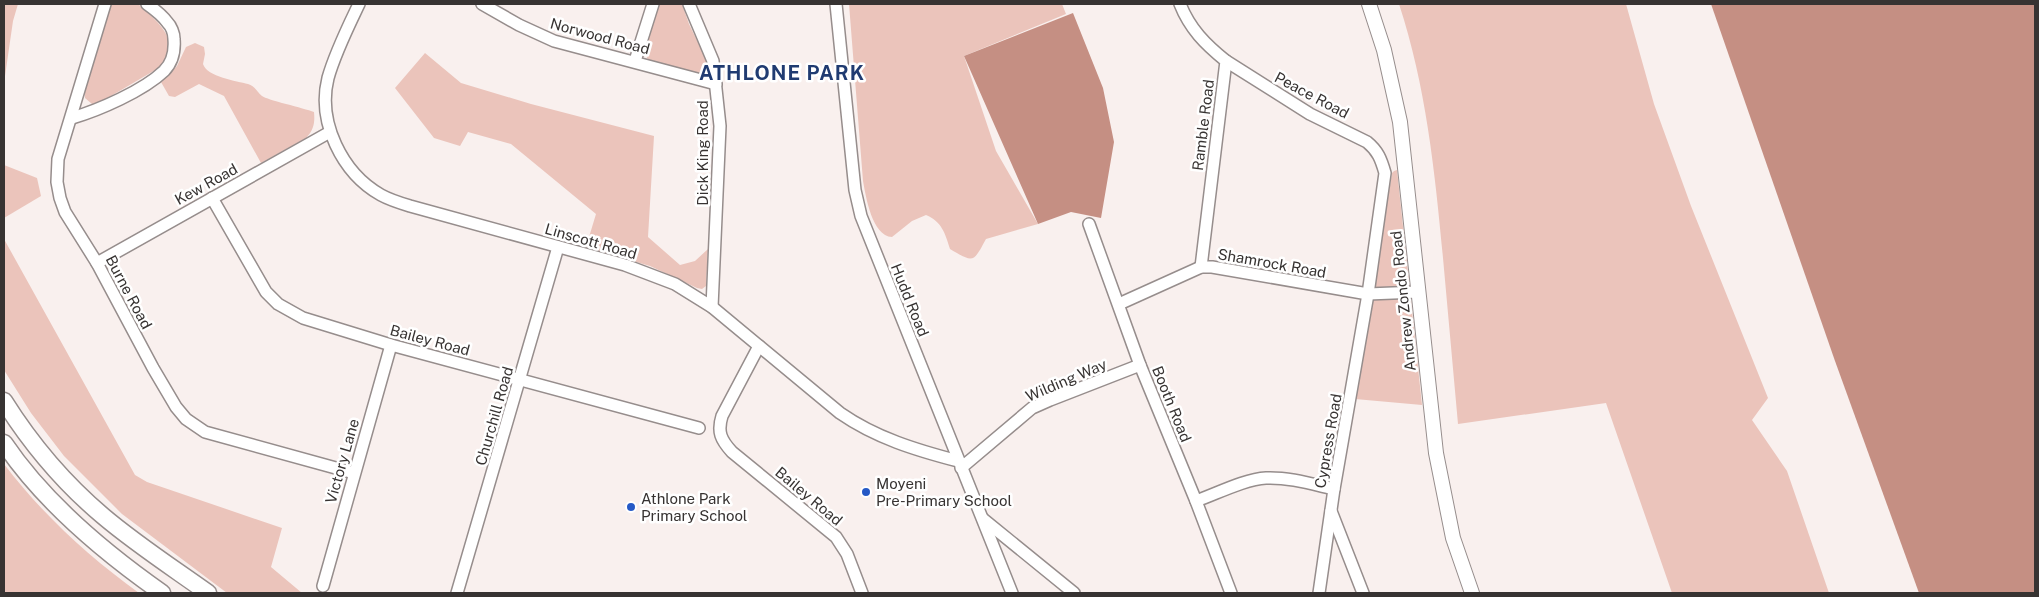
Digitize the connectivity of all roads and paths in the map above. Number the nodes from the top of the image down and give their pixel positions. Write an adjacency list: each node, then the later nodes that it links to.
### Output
1 (105, 4): 13 (street, Burne Road)
2 (147, 4): 13 (street)
3 (482, 4): 10 (street, Norwood Road)
4 (652, 4): 10 (street)
5 (689, 4): 12 (street, Dick King Road)
6 (836, 4): 32 (street, Hudd Road)
7 (1180, 4): 11 (street, Ramble Road)
8 (1369, 4): 21 (main road, Andrew Zondo Road)
9 (356, 5): 14 (street, Linscott Road)
10 (635, 61): 12 (street, Norwood Road)
11 (1226, 61): 15 (street, Peace Road); 20 (street, Ramble Road)
12 (716, 84): 24 (street, Dick King Road)
13 (72, 118): 19 (street, Burne Road)
14 (330, 132): 16 (street, Kew Road); 18 (street, Linscott Road)
15 (1381, 159): 22 (street, Cypress Road)
16 (212, 198): 19 (street, Kew Road); 25 (street, Bailey Road)
17 (1089, 224): 23 (street, Booth Road)
18 (558, 247): 24 (street, Linscott Road); 28 (street, Churchill Road)
19 (97, 263): 33 (street, Burne Road)
20 (1201, 267): 22 (street, Shamrock Road); 23 (street, Shamrock Road)
21 (1418, 292): 22 (street); 48 (main road, Andrew Zondo Road)
22 (1368, 294): 34 (street, Cypress Road)
23 (1119, 304): 27 (street, Booth Road)
24 (712, 307): 26 (street, Linscott Road)
25 (391, 345): 28 (street, Bailey Road); 33 (street, Victory Lane)
26 (759, 346): 32 (street, Linscott Road); 42 (street, Bailey Road)
27 (1140, 366): 32 (street, Wilding Way); 35 (street, Booth Road)
28 (520, 380): 30 (street, Bailey Road); 41 (street, Churchill Road)
29 (4, 401): 40 (highway)
30 (699, 428)
31 (4, 443): 39 (highway)
32 (959, 465): 37 (street, Hudd Road)
33 (354, 473): 38 (street, Victory Lane)
34 (1334, 489): 35 (street); 36 (street, Cypress Road)
35 (1196, 501): 45 (street, Booth Road)
36 (1331, 511): 46 (street, Cypress Road); 47 (street)
37 (982, 518): 43 (street, Hudd Road); 44 (street)
38 (322, 586)
39 (162, 593)
40 (208, 593)
41 (457, 593)
42 (862, 593)
43 (1012, 593)
44 (1074, 593)
45 (1231, 593)
46 (1319, 593)
47 (1364, 593)
48 (1472, 593)

